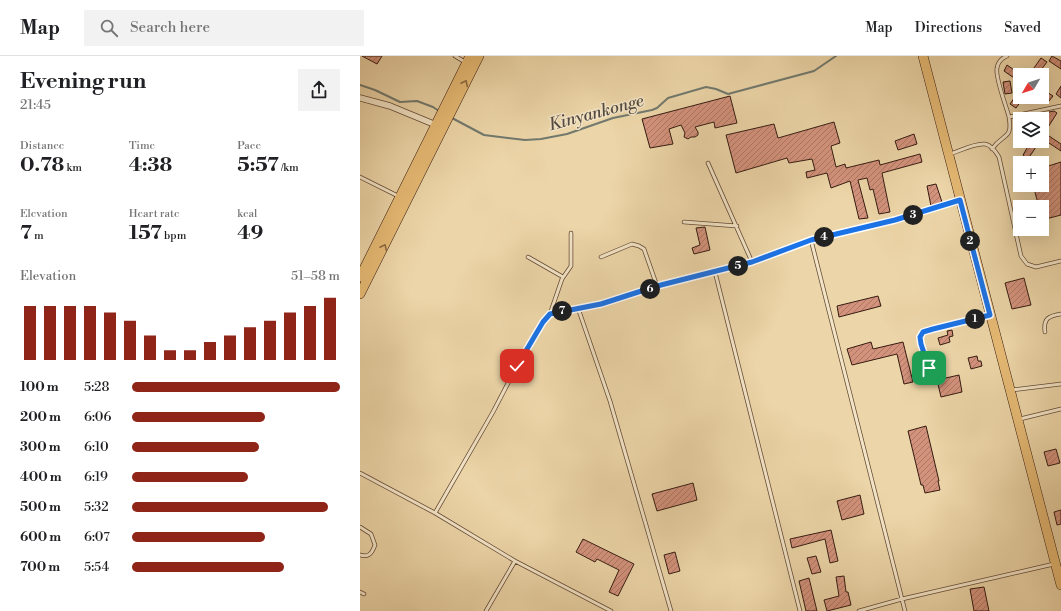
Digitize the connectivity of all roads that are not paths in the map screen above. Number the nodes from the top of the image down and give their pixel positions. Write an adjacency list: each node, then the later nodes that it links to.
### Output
1 (455, 56): 5 (lane)
2 (479, 56): 8 (main road, one-way to 2)
3 (923, 56): 12 (main road)
4 (1007, 56): 9 (lane)
5 (468, 59): 8 (main road)
6 (360, 98): 10 (street)
7 (1061, 106): 9 (lane)
8 (448, 109): 10 (main road)
9 (1009, 117): 11 (lane)
10 (440, 122): 15 (main road); 29 (main road, one-way to 10)
11 (992, 149): 12 (lane); 23 (lane)
12 (949, 155): 16 (main road)
13 (708, 163): 18 (lane)
14 (360, 177): 15 (lane)
15 (400, 197): 26 (main road)
16 (960, 200): 20 (lane); 33 (main road)
17 (684, 222): 18 (lane)
18 (737, 226): 24 (lane)
19 (571, 233): 27 (lane)
20 (811, 240): 24 (lane); 49 (lane)
21 (528, 257): 27 (lane)
22 (601, 257): 28 (lane)
23 (1061, 261)
24 (752, 262): 25 (lane)
25 (715, 272): 28 (lane); 53 (lane)
26 (360, 277)
27 (563, 277): 31 (lane)
28 (657, 286): 30 (lane)
29 (360, 294)
30 (578, 308): 31 (lane); 52 (lane)
31 (550, 314): 41 (lane)
32 (1061, 314): 34 (lane)
33 (990, 315): 35 (lane); 37 (main road)
34 (1045, 332)
35 (929, 368)
36 (1061, 384): 37 (lane)
37 (1009, 390): 39 (main road)
38 (1061, 409): 39 (lane)
39 (1017, 420): 45 (main road)
40 (360, 473): 41 (lane)
41 (435, 513): 44 (lane)
42 (360, 527): 43 (lane)
43 (360, 555)
44 (515, 561): 50 (lane); 51 (lane)
45 (1056, 564): 46 (main road); 49 (lane)
46 (1061, 585)
47 (360, 592): 48 (lane)
48 (364, 594)
49 (902, 599): 54 (lane); 55 (lane)
50 (486, 611)
51 (611, 611)
52 (671, 611)
53 (800, 611)
54 (859, 611)
55 (905, 611)

